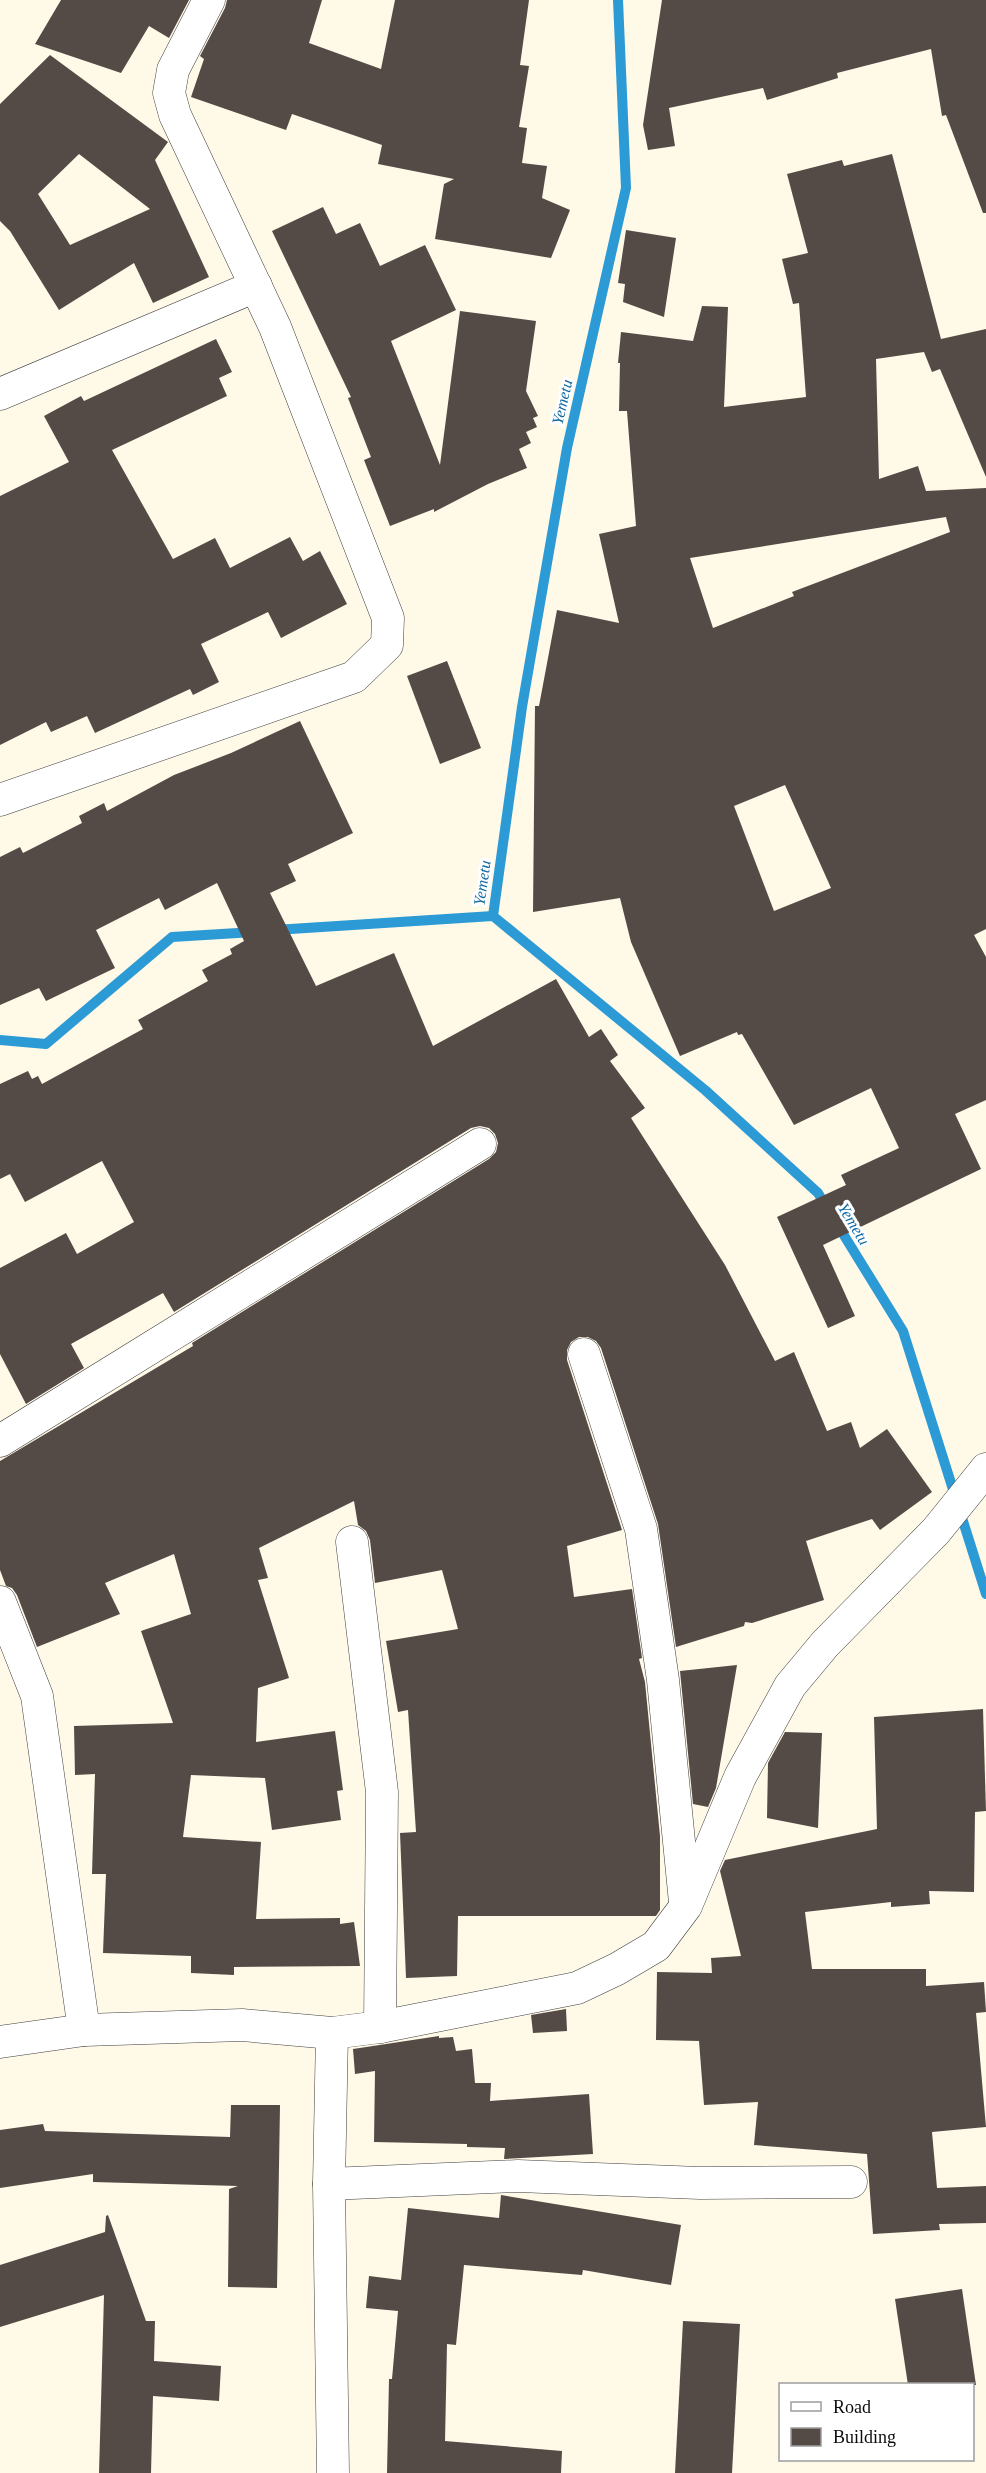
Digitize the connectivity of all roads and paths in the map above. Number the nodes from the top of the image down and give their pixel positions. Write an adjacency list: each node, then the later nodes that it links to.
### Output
1 (209, 0): 2 (street)
2 (256, 286): 3 (street); 4 (street)
3 (0, 394)
4 (0, 800)
5 (480, 1144): 7 (street)
6 (584, 1354): 11 (street)
7 (0, 1441)
8 (986, 1469): 11 (street)
9 (352, 1542): 12 (street)
10 (0, 1602): 13 (street)
11 (686, 1906): 12 (street)
12 (380, 2027): 14 (street)
13 (84, 2030): 14 (street); 15 (street)
14 (332, 2033): 17 (street)
15 (0, 2042)
16 (851, 2182): 17 (street)
17 (329, 2184): 18 (street)
18 (333, 2473)

